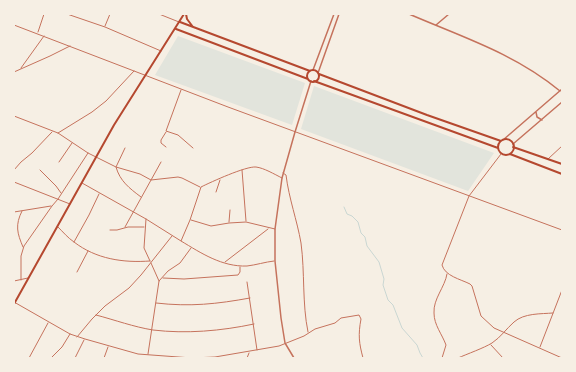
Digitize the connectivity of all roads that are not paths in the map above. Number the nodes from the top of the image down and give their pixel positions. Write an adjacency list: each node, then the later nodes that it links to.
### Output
1 (44, 14): 16 (street)
2 (66, 14): 13 (street)
3 (110, 14): 13 (street)
4 (159, 14): 10 (street)
5 (185, 14): 10 (main road); 14 (main road)
6 (334, 14): 21 (street)
7 (339, 14): 25 (street)
8 (409, 14): 12 (street)
9 (449, 14): 12 (street)
10 (180, 22): 14 (main road); 15 (main road)
11 (14, 25): 16 (street)
12 (436, 25): 30 (street)
13 (105, 27): 19 (street)
14 (194, 28): 23 (main road)
15 (176, 29): 19 (main road); 27 (main road)
16 (37, 33): 17 (street)
17 (44, 36): 18 (street); 20 (street)
18 (70, 46): 20 (street); 22 (street)
19 (161, 52): 26 (main road)
20 (20, 69): 24 (street)
21 (313, 70): 23 (main road); 25 (main road)
22 (134, 71): 26 (street); 38 (street)
23 (310, 71): 27 (main road)
24 (14, 72)
25 (318, 74): 28 (main road); 39 (main road)
26 (146, 75): 29 (street); 50 (main road)
27 (308, 79): 28 (main road)
28 (313, 81): 37 (street); 46 (main road)
29 (181, 89): 36 (street); 37 (street)
30 (561, 90): 32 (street)
31 (562, 102): 34 (street)
32 (536, 112): 34 (street); 39 (street)
33 (14, 116): 35 (street)
34 (542, 120): 41 (street)
35 (52, 131): 38 (street); 56 (street)
36 (166, 131): 43 (street); 45 (street)
37 (295, 132): 59 (street); 70 (street)
38 (58, 133): 40 (street)
39 (502, 140): 41 (main road); 46 (main road)
40 (72, 142): 47 (street); 52 (street)
41 (513, 146): 49 (main road); 51 (main road)
42 (562, 146): 51 (street)
43 (166, 147)
44 (125, 148): 55 (street)
45 (193, 148)
46 (498, 148): 48 (main road)
47 (88, 152): 50 (street); 69 (street)
48 (500, 154): 49 (main road); 70 (street)
49 (510, 154): 60 (main road)
50 (97, 157): 55 (street); 65 (main road)
51 (548, 159): 54 (main road)
52 (59, 162)
53 (161, 162): 63 (street)
54 (562, 164)
55 (116, 167): 63 (street); 71 (street)
56 (14, 170)
57 (40, 170): 69 (street)
58 (242, 170): 61 (street); 62 (street); 81 (street)
59 (283, 173): 61 (street); 117 (street)
60 (562, 174)
61 (282, 178): 87 (street)
62 (221, 179): 66 (street); 67 (street)
63 (150, 180): 66 (street); 71 (street)
64 (14, 182): 72 (street)
65 (82, 184): 68 (street); 73 (main road)
66 (200, 188): 80 (street)
67 (216, 192)
68 (100, 193): 78 (street); 92 (street)
69 (61, 194): 72 (street)
70 (469, 196): 89 (street); 101 (street)
71 (141, 198): 78 (street)
72 (58, 199): 73 (street); 74 (street)
73 (70, 204): 83 (main road)
74 (52, 206): 76 (street); 93 (street)
75 (230, 210): 82 (street)
76 (22, 211): 77 (street); 93 (street)
77 (14, 212)
78 (133, 212): 79 (street); 84 (street)
79 (146, 219): 85 (street); 90 (street)
80 (190, 220): 82 (street); 91 (street)
81 (246, 222): 82 (street); 86 (street)
82 (229, 223)
83 (58, 227): 92 (street); 102 (main road)
84 (124, 227): 85 (street); 88 (street)
85 (144, 227): 97 (street)
86 (269, 228): 87 (street); 98 (street)
87 (275, 229): 96 (street)
88 (110, 230)
89 (562, 230)
90 (172, 236): 91 (street); 97 (street)
91 (181, 241): 94 (street)
92 (73, 242): 95 (street)
93 (24, 248): 104 (street)
94 (192, 248): 98 (street); 103 (street)
95 (89, 251): 97 (street); 100 (street)
96 (275, 261): 99 (street); 122 (street)
97 (150, 262): 106 (street); 113 (street)
98 (224, 263): 99 (street)
99 (240, 266): 103 (street)
100 (77, 272)
101 (447, 274): 118 (street); 138 (street)
102 (28, 278): 104 (street); 110 (main road)
103 (162, 278): 106 (street)
104 (21, 280): 105 (street)
105 (14, 281)
106 (159, 281): 111 (street)
107 (247, 282): 109 (street)
108 (562, 290): 112 (street)
109 (250, 298): 111 (street); 115 (street)
110 (14, 303): 114 (street)
111 (156, 303): 116 (street)
112 (553, 313): 118 (street); 125 (street)
113 (96, 315): 116 (street); 120 (street)
114 (48, 322): 119 (street); 130 (street)
115 (254, 324): 116 (street); 126 (street)
116 (152, 330): 128 (street)
117 (309, 332): 122 (street); 137 (street)
118 (505, 333): 123 (street); 125 (street)
119 (70, 334): 120 (street); 131 (street)
120 (77, 337): 121 (street)
121 (84, 339): 124 (street); 132 (street)
122 (285, 343): 126 (street); 136 (street)
123 (490, 344): 139 (street); 140 (street)
124 (109, 347): 128 (street); 133 (street)
125 (540, 347): 141 (street)
126 (257, 350): 127 (street)
127 (249, 352): 129 (street); 135 (street)
128 (148, 355): 134 (street)
129 (215, 357): 134 (street)
130 (29, 358)
131 (51, 358)
132 (75, 358)
133 (104, 358)
134 (192, 358)
135 (247, 358)
136 (294, 358)
137 (363, 358)
138 (442, 358)
139 (458, 358)
140 (503, 358)
141 (562, 358)

